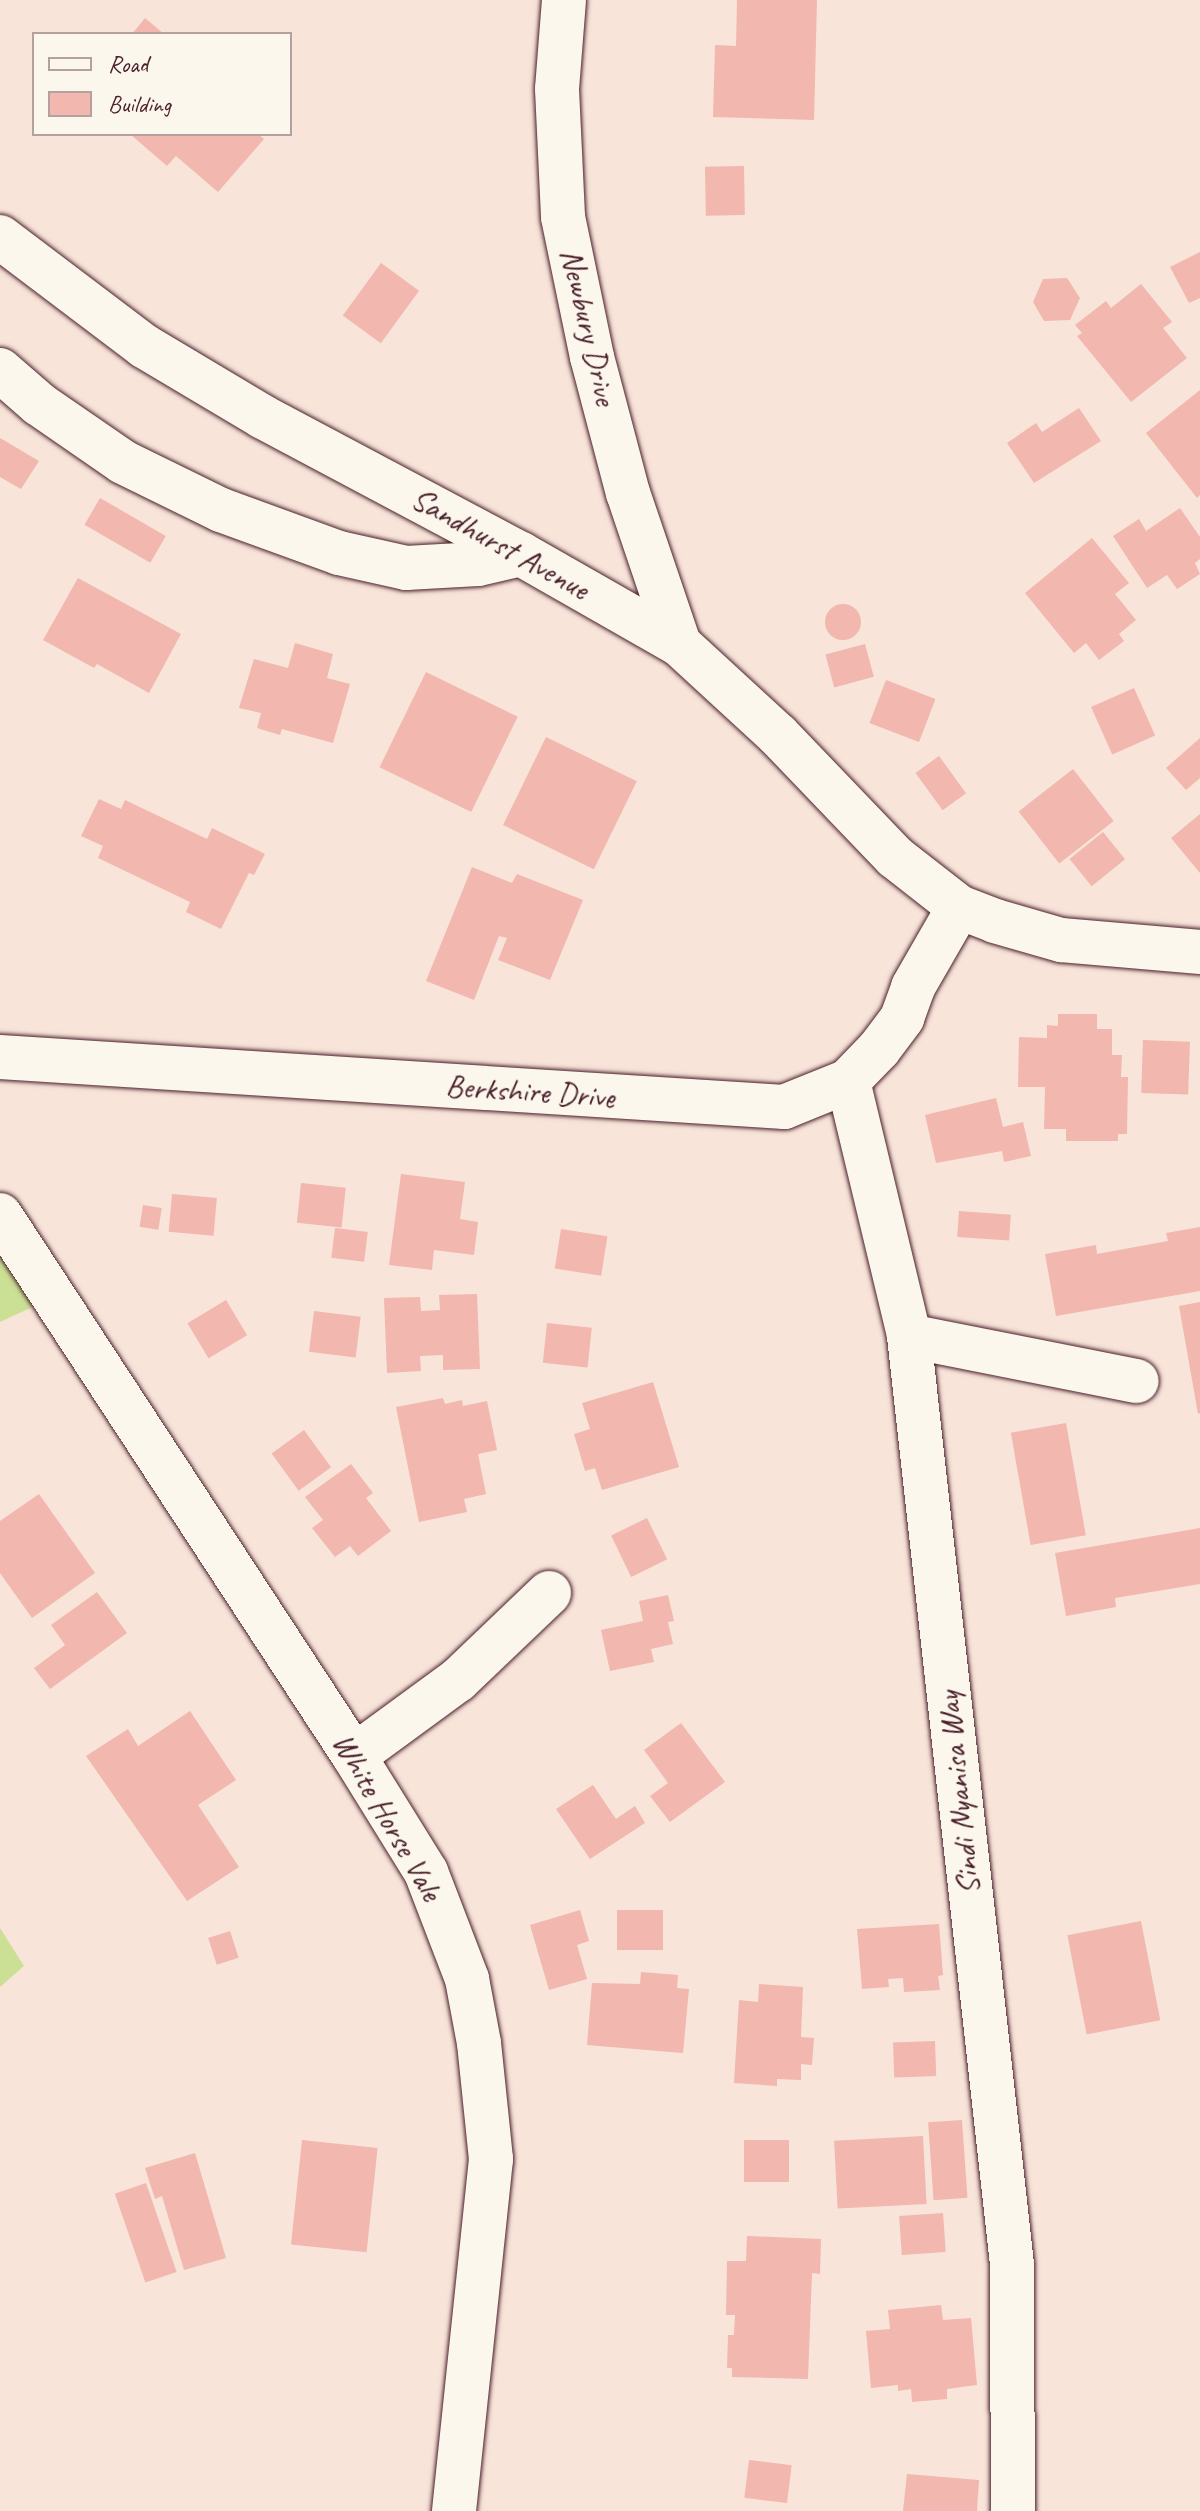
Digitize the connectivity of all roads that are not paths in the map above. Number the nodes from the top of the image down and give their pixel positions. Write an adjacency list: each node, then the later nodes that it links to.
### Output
1 (564, 0): 5 (street, Newbury Drive)
2 (0, 237): 4 (street, Sandhurst Avenue)
3 (0, 370): 4 (street)
4 (521, 554): 5 (street, Sandhurst Avenue)
5 (679, 644): 6 (street, Sandhurst Avenue)
6 (959, 907): 7 (street, Sandhurst Avenue); 9 (street, Berkshire Drive)
7 (1200, 952)
8 (0, 1057): 9 (street, Berkshire Drive)
9 (848, 1081): 11 (street, Sindi Nyanisa Way)
10 (0, 1215): 14 (street, White Horse Vale)
11 (909, 1336): 12 (street); 16 (street, Sindi Nyanisa Way)
12 (1137, 1381)
13 (549, 1593): 14 (street)
14 (354, 1756): 15 (street, White Horse Vale)
15 (454, 2511)
16 (1013, 2511)

